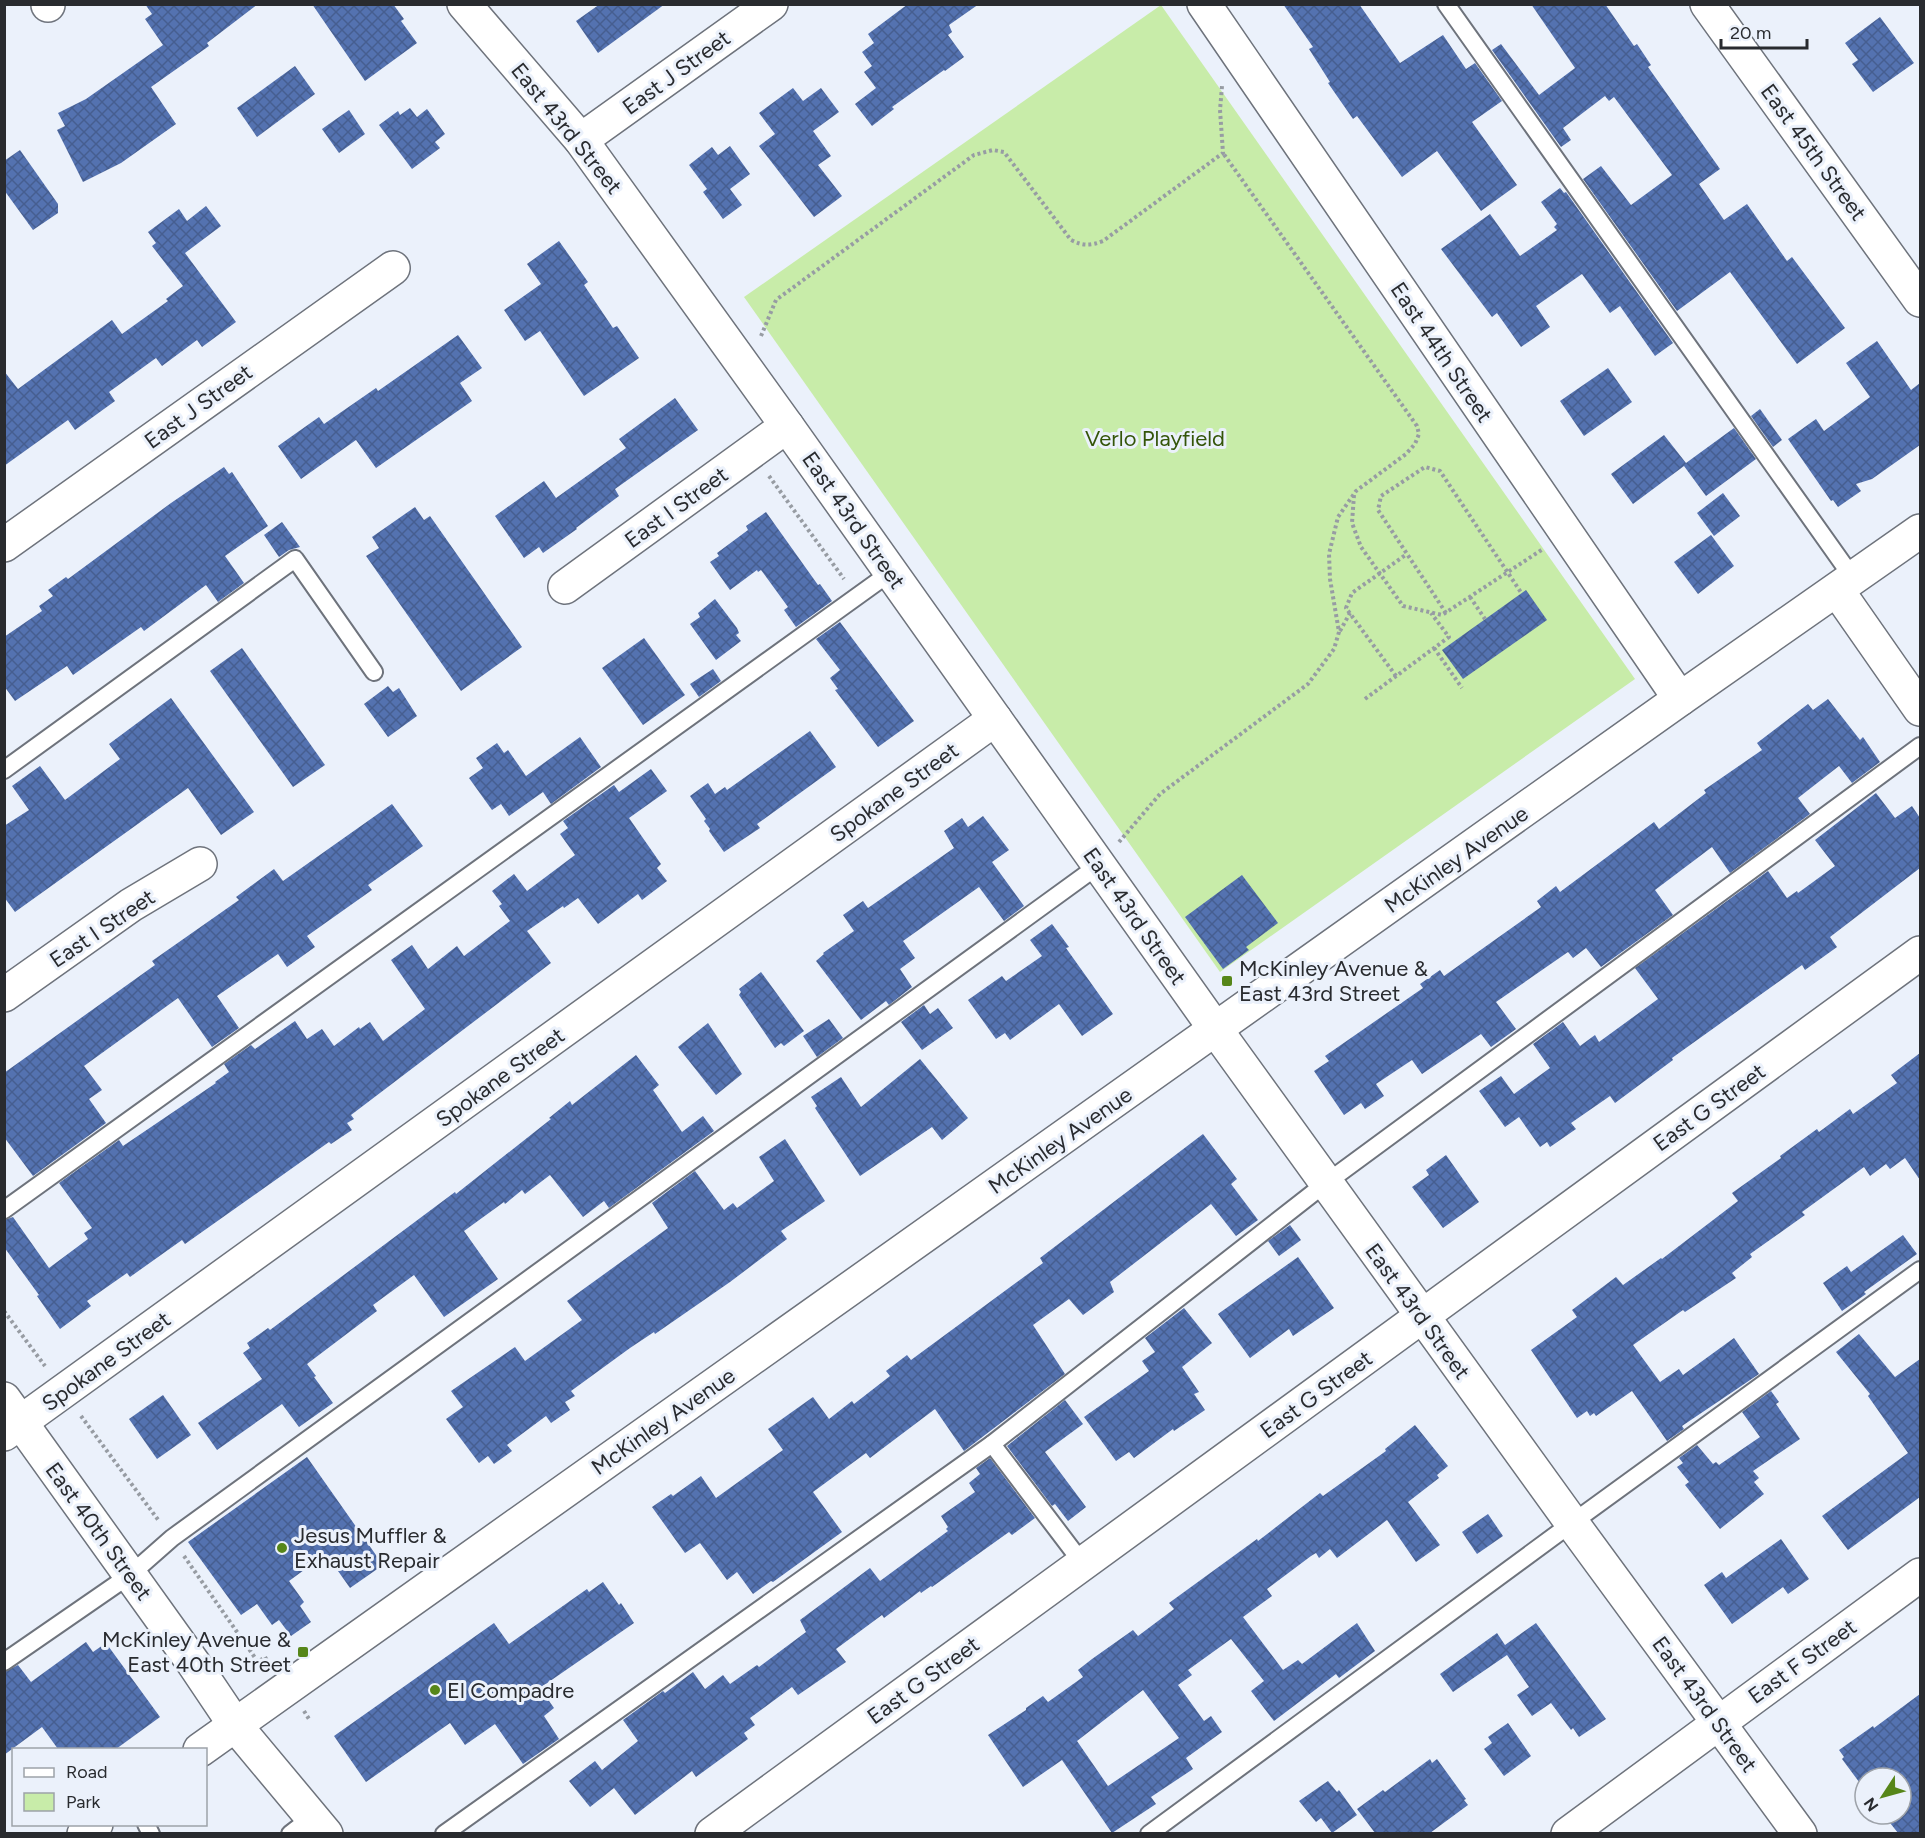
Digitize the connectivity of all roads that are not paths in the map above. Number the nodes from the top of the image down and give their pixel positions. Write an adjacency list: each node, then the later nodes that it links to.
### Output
1 (464, 4): 6 (street, East 43rd Street)
2 (771, 4): 6 (street, East J Street)
3 (1204, 4): 16 (street, East 44th Street)
4 (1446, 4): 13 (lane)
5 (1707, 4): 8 (street, East 45th Street)
6 (581, 140): 9 (street, East 43rd Street)
7 (393, 268): 11 (street, East J Street)
8 (1920, 300)
9 (787, 426): 12 (street, East 43rd Street); 14 (street, East I Street)
10 (1920, 531): 13 (street, McKinley Avenue)
11 (4, 545)
12 (891, 573): 18 (street, East 43rd Street); 27 (lane)
13 (1845, 584): 16 (street, McKinley Avenue); 17 (street)
14 (565, 587)
15 (374, 672): 20 (lane)
16 (1680, 699): 25 (street, McKinley Avenue)
17 (1920, 709)
18 (995, 718): 22 (street, East 43rd Street); 30 (street, Spokane Street)
19 (1920, 746): 26 (lane)
20 (4, 770)
21 (200, 864): 24 (street, East I Street)
22 (1099, 865): 25 (street, East 43rd Street); 34 (lane)
23 (1920, 953): 29 (street, East G Street)
24 (4, 995)
25 (1216, 1030): 26 (street, East 43rd Street); 38 (street, McKinley Avenue)
26 (1326, 1183): 29 (street, East 43rd Street); 31 (lane)
27 (4, 1210)
28 (1920, 1270): 32 (lane)
29 (1422, 1317): 32 (street, East 43rd Street); 33 (street, East G Street)
30 (10, 1418): 34 (street, East 40th Street)
31 (992, 1444): 33 (lane); 41 (lane)
32 (1572, 1522): 37 (street, East 43rd Street); 43 (lane)
33 (1083, 1564): 42 (street, East G Street)
34 (130, 1575): 36 (lane); 38 (street, East 40th Street)
35 (1920, 1575): 37 (street, East F Street)
36 (4, 1662)
37 (1718, 1723): 44 (street, East F Street); 45 (street, East 43rd Street)
38 (235, 1725): 39 (street, McKinley Avenue); 40 (street, East 40th Street)
39 (201, 1748)
40 (309, 1828)
41 (444, 1833)
42 (712, 1833)
43 (1149, 1833)
44 (1568, 1833)
45 (1800, 1833)

